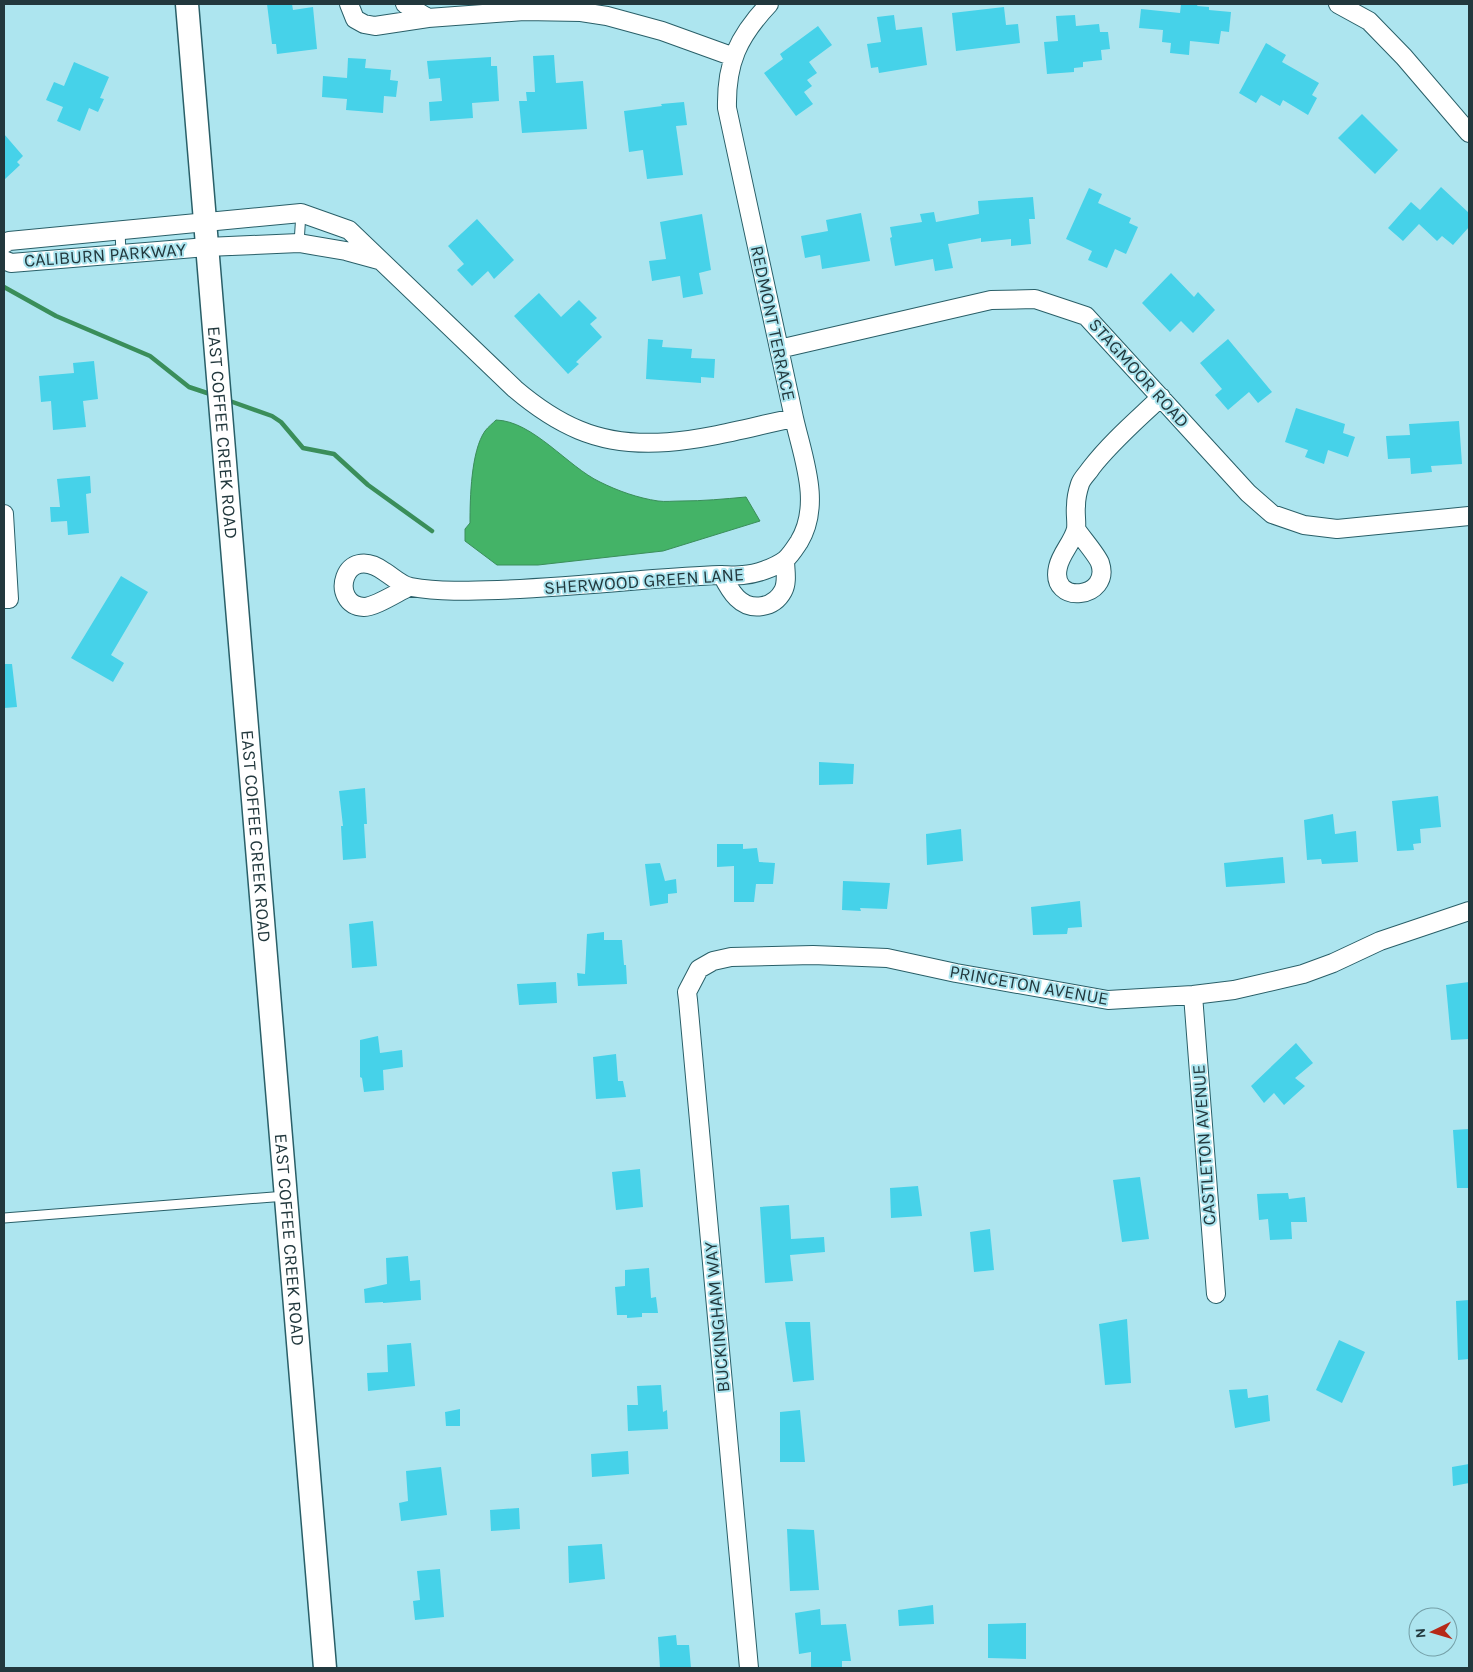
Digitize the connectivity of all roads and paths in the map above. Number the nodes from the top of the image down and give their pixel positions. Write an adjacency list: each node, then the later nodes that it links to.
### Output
1 (187, 4): 10 (street, EAST COFFEE CREEK ROAD)
2 (349, 4): 6 (street)
3 (404, 4): 6 (street)
4 (769, 4): 7 (street, REDMONT TERRACE)
5 (1338, 4): 8 (street)
6 (428, 18): 7 (street)
7 (734, 57): 19 (street, REDMONT TERRACE)
8 (1469, 133)
9 (302, 213): 10 (street, REDMONT TERRACE); 12 (lane); 18 (street, REDMONT TERRACE)
10 (205, 222): 11 (street, CALIBURN PARKWAY); 15 (street, EAST COFFEE CREEK ROAD)
11 (120, 230): 14 (street, CALIBURN PARKWAY); 16 (lane)
12 (298, 243): 15 (street, REDMONT TERRACE); 18 (street, REDMONT TERRACE)
13 (4, 244): 14 (street, CALIBURN PARKWAY)
14 (54, 248): 16 (street, CALIBURN PARKWAY); 17 (street, CALIBURN PARKWAY)
15 (207, 248): 16 (street, CALIBURN PARKWAY); 32 (street, EAST COFFEE CREEK ROAD)
16 (122, 254)
17 (4, 260)
18 (382, 261): 21 (street, REDMONT TERRACE)
19 (779, 350): 20 (street, STAGMOOR ROAD); 21 (street, REDMONT TERRACE)
20 (1161, 398): 23 (street, STAGMOOR ROAD); 24 (street)
21 (794, 418): 25 (street)
22 (4, 514): 28 (street)
23 (1469, 516)
24 (1076, 529)
25 (785, 560): 26 (street, SHERWOOD GREEN LANE); 26 (street)
26 (722, 575): 27 (street, SHERWOOD GREEN LANE)
27 (409, 587)
28 (6, 599)
29 (1469, 911): 31 (street, PRINCETON AVENUE)
30 (699, 969): 31 (street, PRINCETON AVENUE); 36 (street, BUCKINGHAM WAY)
31 (1193, 995): 34 (street, CASTLETON AVENUE)
32 (286, 1196): 33 (lane); 35 (street, EAST COFFEE CREEK ROAD)
33 (4, 1218)
34 (1216, 1294)
35 (326, 1668)
36 (749, 1668)

